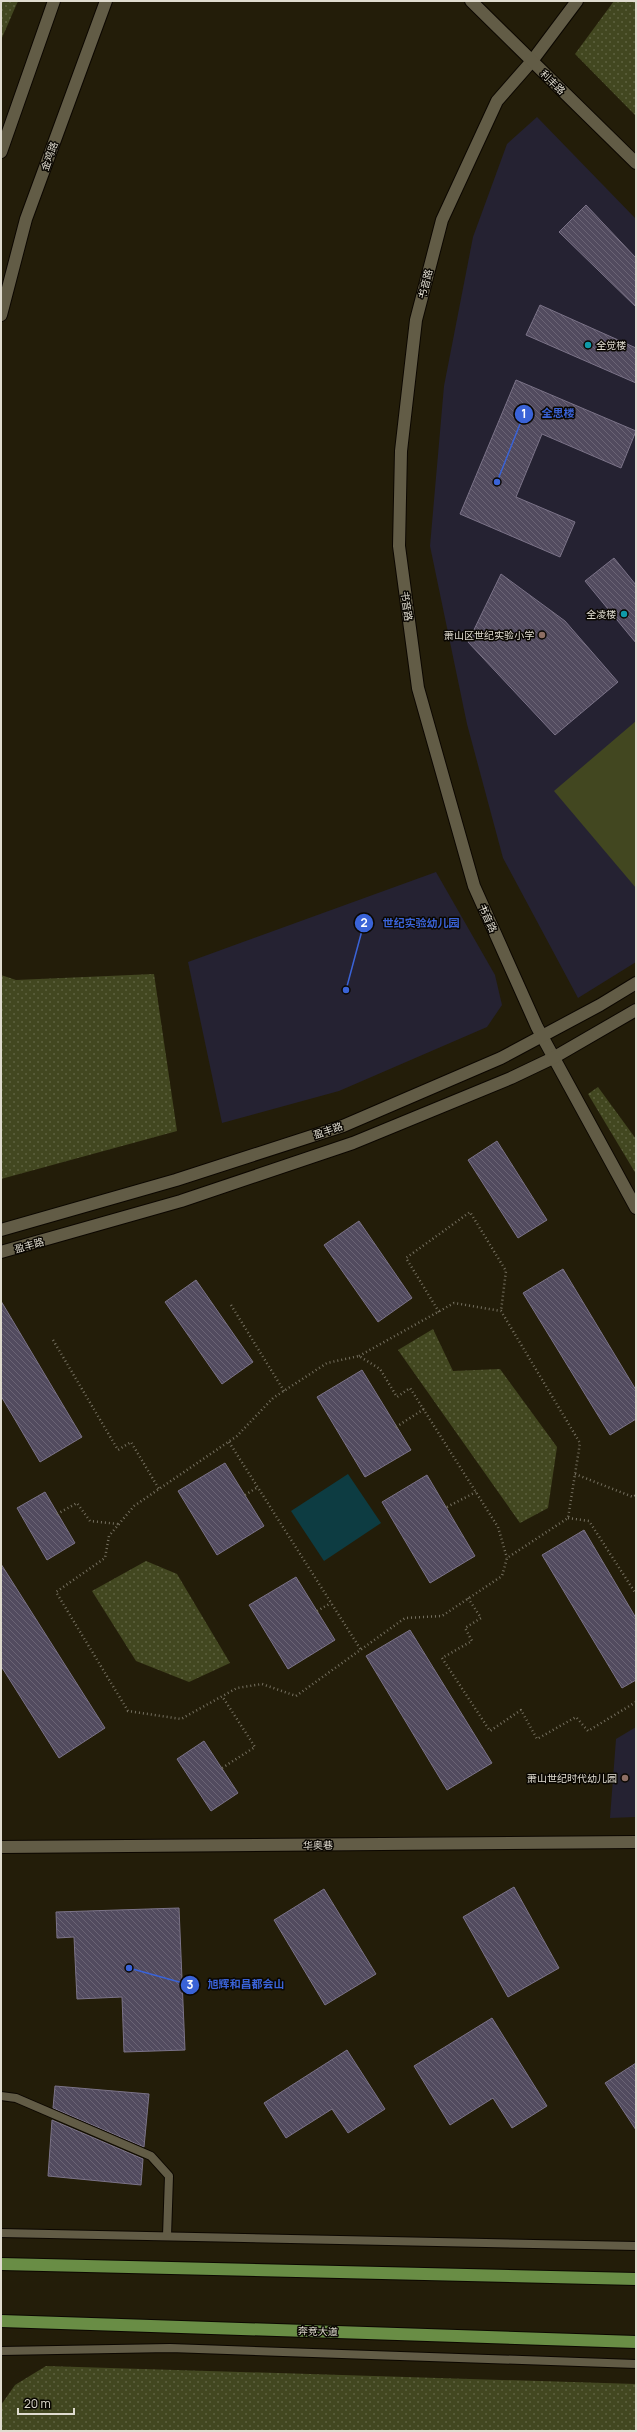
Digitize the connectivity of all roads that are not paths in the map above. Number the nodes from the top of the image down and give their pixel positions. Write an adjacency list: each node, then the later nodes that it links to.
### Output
1 (54, 1): 6 (street)
2 (106, 1): 8 (street, 金鸡路)
3 (470, 1): 5 (street, 利丰路)
4 (577, 1): 5 (street, 书音路)
5 (532, 61): 7 (street, 利丰路); 11 (street, 书音路)
6 (1, 152)
7 (636, 163)
8 (1, 315)
9 (636, 983): 11 (street, 盈丰路)
10 (636, 1010): 12 (street, 盈丰路)
11 (542, 1036): 12 (street, 书音路); 14 (street, 盈丰路)
12 (553, 1058): 13 (street, 书音路); 15 (street, 盈丰路)
13 (636, 1208)
14 (1, 1230)
15 (1, 1252)
16 (636, 1842): 17 (street, 华奥巷)
17 (1, 1848)
18 (1, 2096): 20 (lane)
19 (1, 2233): 20 (lane)
20 (167, 2236): 21 (lane)
21 (636, 2246)
22 (1, 2264): 23 (main road)
23 (636, 2279)
24 (1, 2321): 25 (main road, 奔竞大道)
25 (636, 2342)
26 (1, 2351): 27 (lane)
27 (636, 2364)

